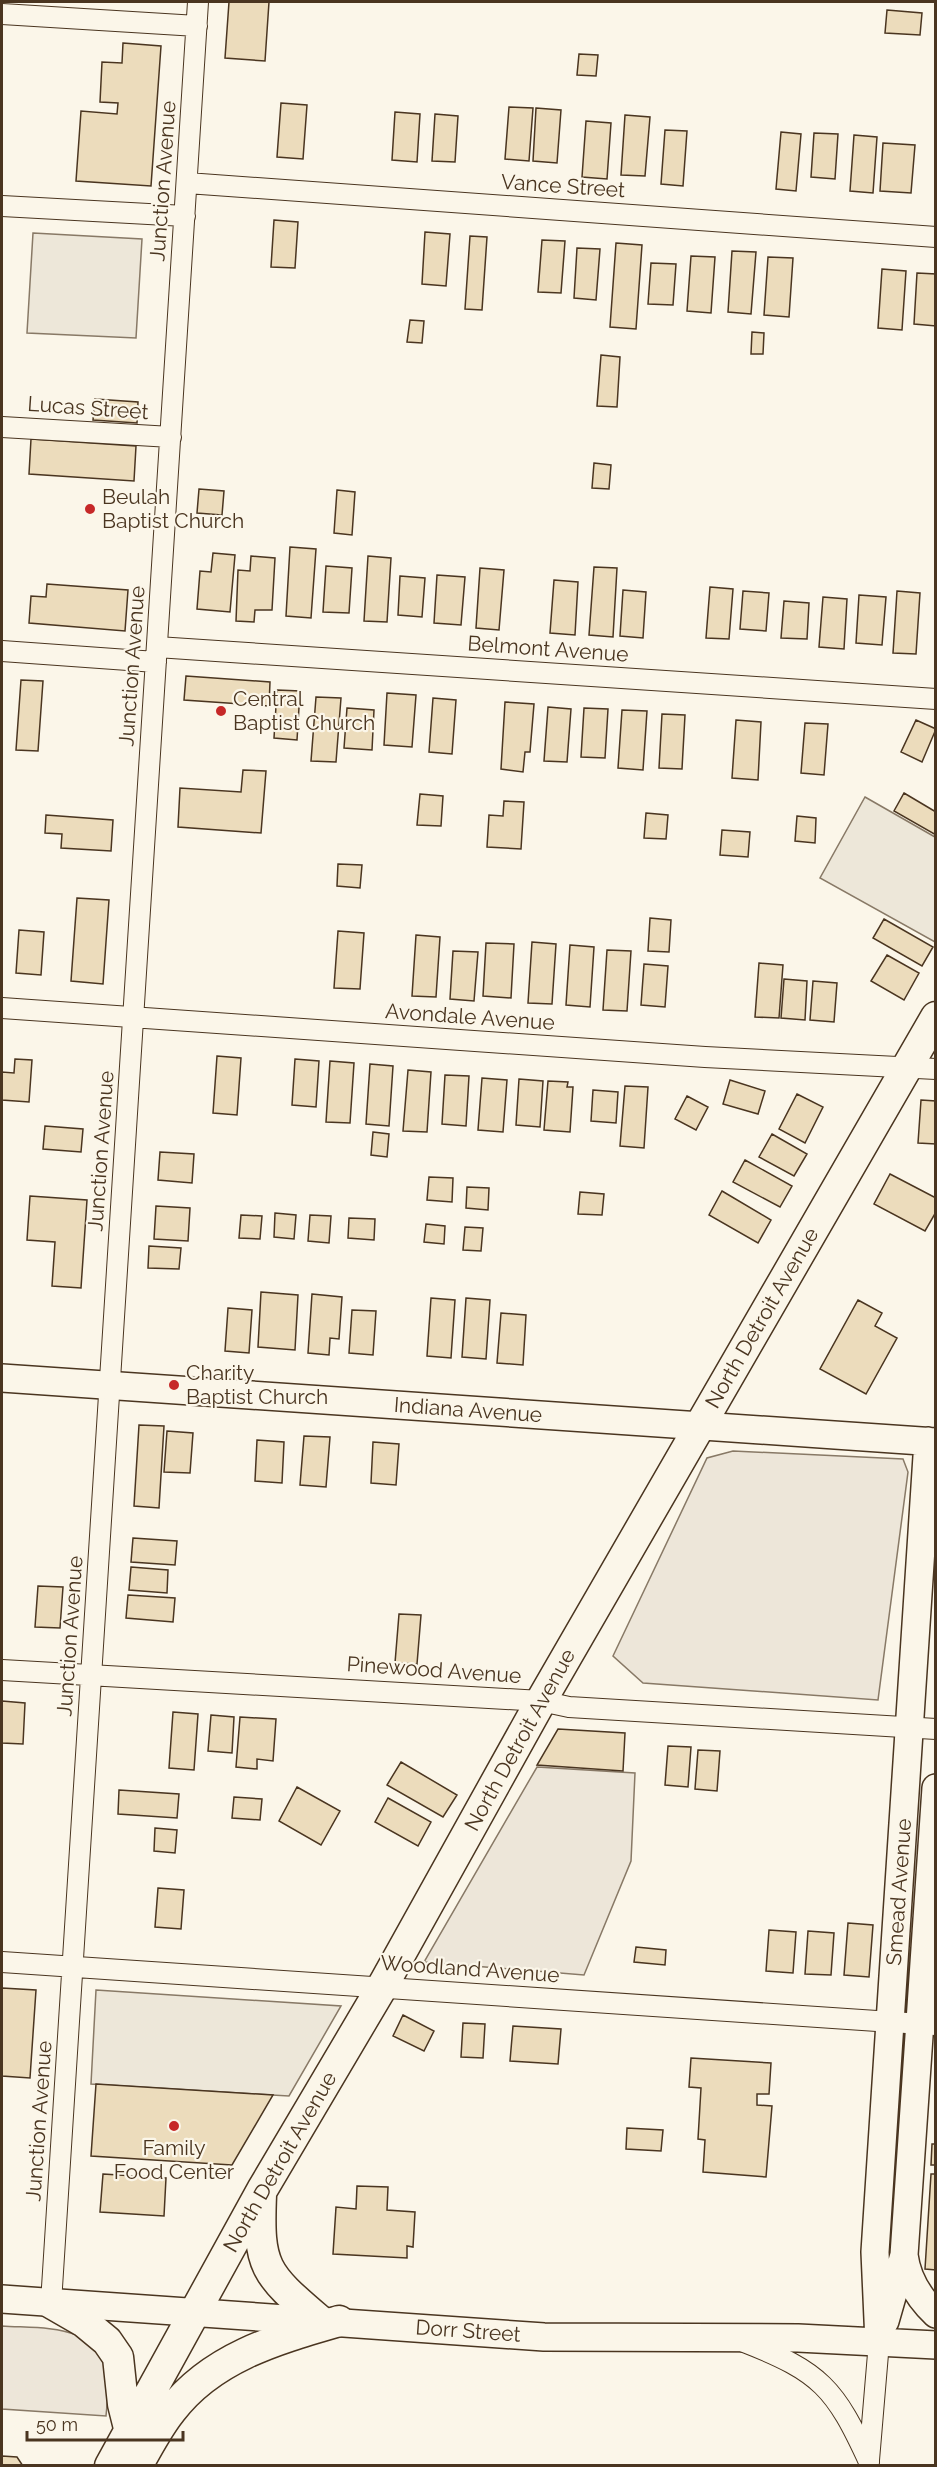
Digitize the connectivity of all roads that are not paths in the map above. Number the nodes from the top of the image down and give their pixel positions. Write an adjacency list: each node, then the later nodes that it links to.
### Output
1 (198, 2): 3 (street, Junction Avenue)
2 (2, 14): 3 (street)
3 (197, 26): 4 (street, Junction Avenue)
4 (187, 183): 6 (street, Junction Avenue); 7 (street, Vance Street)
5 (2, 206): 6 (street)
6 (185, 216): 9 (street, Junction Avenue)
7 (936, 237)
8 (2, 427): 9 (street, Lucas Street)
9 (171, 437): 11 (street, Junction Avenue)
10 (2, 651): 11 (street, Belmont Avenue)
11 (157, 654): 12 (street, Belmont Avenue); 14 (street, Junction Avenue)
12 (936, 699)
13 (2, 1008): 14 (street, Avondale Avenue)
14 (134, 1017): 16 (street, Avondale Avenue); 18 (street, Junction Avenue)
15 (936, 1017): 16 (main road, North Detroit Avenue)
16 (921, 1068): 19 (main road, North Detroit Avenue)
17 (2, 1378): 18 (street, Indiana Avenue)
18 (110, 1385): 19 (street, Indiana Avenue); 22 (street, Junction Avenue)
19 (699, 1426): 20 (street, Indiana Avenue); 23 (main road, North Detroit Avenue)
20 (932, 1442): 24 (street, Smead Avenue)
21 (2, 1670): 22 (street, Pinewood Avenue)
22 (92, 1676): 23 (street, Pinewood Avenue); 27 (street, Junction Avenue)
23 (541, 1701): 24 (street, Pinewood Avenue); 28 (main road, North Detroit Avenue)
24 (923, 1729): 29 (street, Smead Avenue)
25 (936, 1788): 30 (street, Smead Avenue)
26 (2, 1962): 27 (street, Woodland Avenue)
27 (73, 1966): 28 (street, Woodland Avenue); 34 (street, Junction Avenue)
28 (381, 1988): 29 (street, Woodland Avenue); 31 (main road, North Detroit Avenue)
29 (890, 2022): 30 (street, Woodland Avenue); 39 (street, Smead Avenue)
30 (927, 2025): 32 (street, Smead Avenue)
31 (262, 2190): 36 (main road, North Detroit Avenue); 37 (main road)
32 (904, 2255): 35 (street); 39 (street, Smead Avenue)
33 (2, 2299): 34 (street, Dorr Street)
34 (51, 2303): 36 (street, Dorr Street); 41 (main road)
35 (936, 2313)
36 (192, 2314): 37 (street, Dorr Street); 41 (main road, North Detroit Avenue)
37 (329, 2320): 38 (street, Dorr Street); 44 (main road)
38 (736, 2338): 39 (street, Dorr Street); 42 (street)
39 (879, 2342): 40 (street, Dorr Street); 42 (street, Smead Avenue)
40 (936, 2345)
41 (129, 2432): 43 (main road, North Detroit Avenue)
42 (869, 2464)
43 (110, 2466)
44 (137, 2466)

